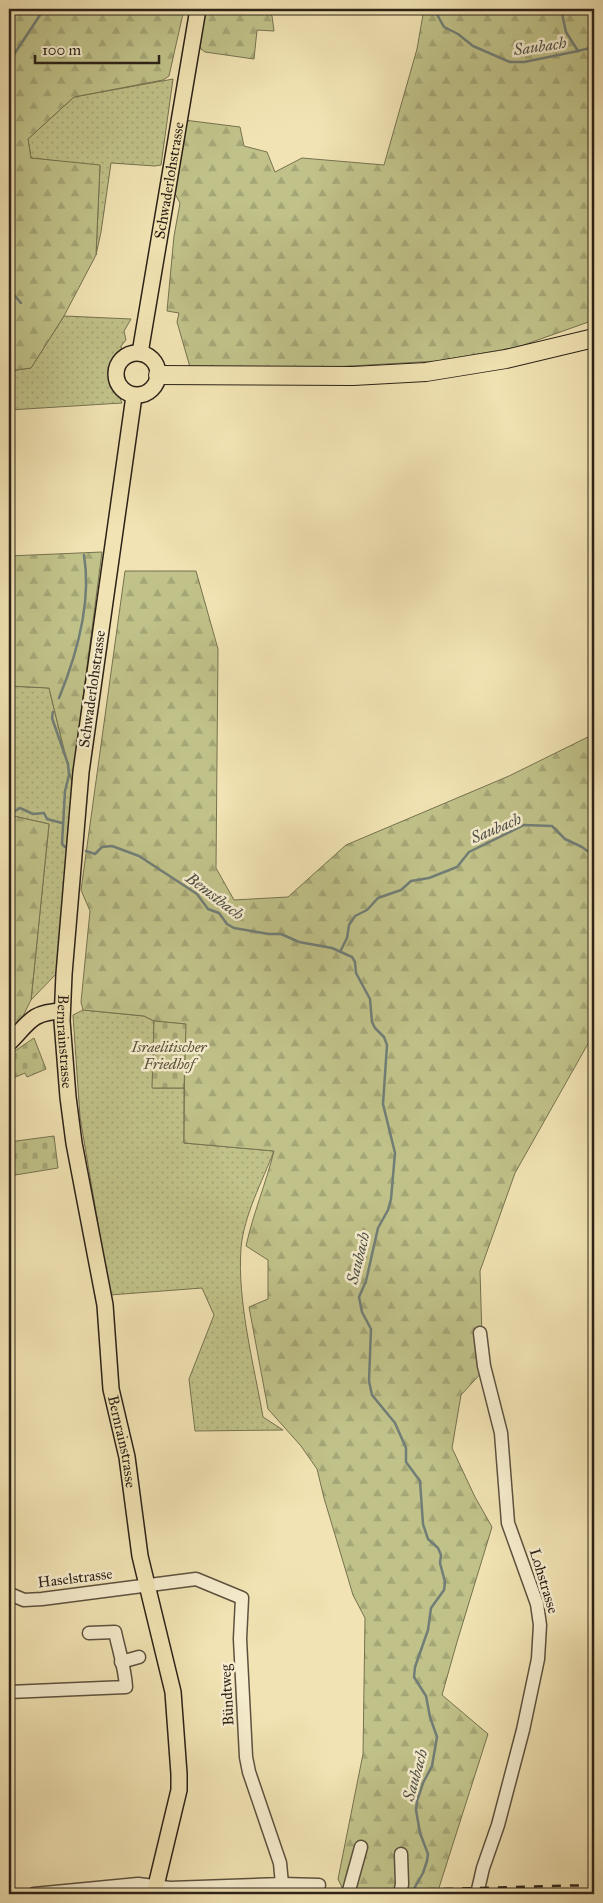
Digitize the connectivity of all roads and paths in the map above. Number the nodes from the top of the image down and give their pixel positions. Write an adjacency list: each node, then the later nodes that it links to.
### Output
1 (198, 9): 5 (main road, Schwaderlohstrasse)
2 (594, 330): 4 (highway)
3 (594, 338): 4 (highway)
4 (539, 351): 6 (highway)
5 (140, 353): 6 (main road); 7 (main road)
6 (158, 375): 7 (main road)
7 (134, 396): 8 (main road, Schwaderlohstrasse)
8 (63, 984): 9 (main road, Bernrainstrasse)
9 (62, 1016): 10 (main road); 12 (main road, Bernrainstrasse)
10 (9, 1043)
11 (480, 1333): 26 (street, Lohstrasse)
12 (146, 1585): 13 (street, Haselstrasse); 20 (street, Bündtweg); 22 (main road, Bernrainstrasse)
13 (9, 1596)
14 (89, 1633): 16 (street)
15 (139, 1657): 16 (street)
16 (121, 1662): 17 (street)
17 (9, 1692)
18 (361, 1847): 24 (street)
19 (402, 1854): 25 (street)
20 (282, 1884): 21 (street); 22 (street)
21 (319, 1885)
22 (154, 1890): 23 (street)
23 (34, 1894)
24 (348, 1894)
25 (400, 1894)
26 (477, 1894)

